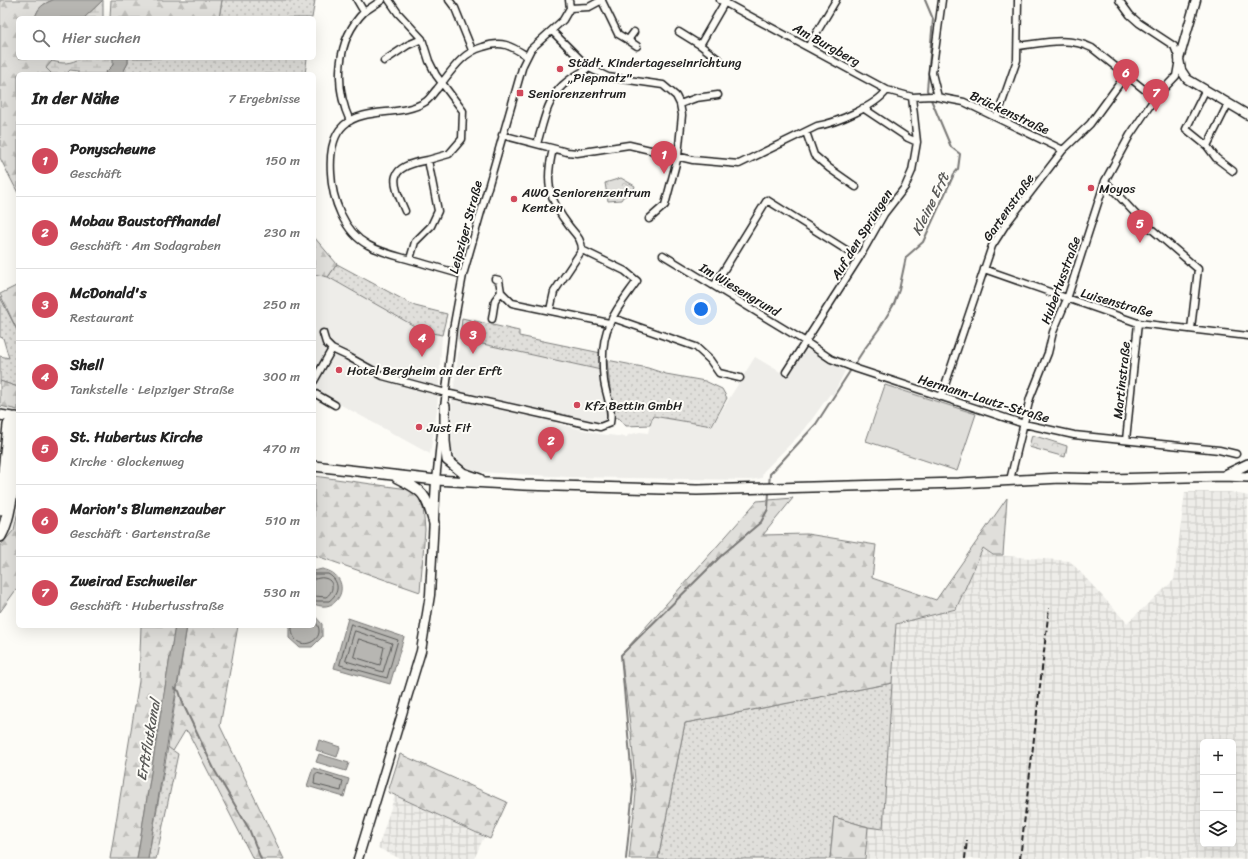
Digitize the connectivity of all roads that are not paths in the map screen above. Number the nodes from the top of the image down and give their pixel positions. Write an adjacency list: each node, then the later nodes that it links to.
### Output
1 (357, 0): 14 (street)
2 (382, 0): 14 (street)
3 (389, 0): 18 (street)
4 (449, 0): 24 (street)
5 (569, 0): 13 (street)
6 (836, 0): 23 (street)
7 (942, 0): 37 (street)
8 (1018, 0): 22 (street)
9 (1119, 0): 26 (street)
10 (1196, 0): 26 (street)
11 (602, 1): 13 (street); 19 (street)
12 (723, 1): 20 (street); 23 (street, Am Burgberg)
13 (570, 8): 15 (street, Leipziger Straße)
14 (364, 12): 44 (street)
15 (552, 31): 25 (street, Leipziger Straße); 29 (street)
16 (634, 32): 19 (street)
17 (679, 32): 20 (street)
18 (422, 39): 27 (street); 31 (street)
19 (628, 40): 21 (street)
20 (700, 44): 28 (street)
21 (637, 46)
22 (1018, 46): 30 (street); 43 (street)
23 (808, 47): 32 (street, Am Burgberg)
24 (472, 50): 25 (street); 31 (street)
25 (527, 56): 46 (street, Leipziger Straße)
26 (1179, 59): 33 (street); 38 (street, Hubertusstraße)
27 (384, 61)
28 (722, 62)
29 (589, 68): 39 (street); 48 (street)
30 (1125, 76): 38 (street); 51 (street, Gartenstraße)
31 (442, 83): 44 (street); 53 (street)
32 (887, 90): 36 (street, Am Burgberg); 41 (street)
33 (1205, 91): 40 (street); 49 (street)
34 (718, 95): 39 (street)
35 (922, 95): 36 (street, Am Burgberg); 37 (street, Brückenstraße)
36 (912, 96): 47 (street, Auf den Sprüngen)
37 (935, 97): 43 (street, Brückenstraße)
38 (1155, 98): 55 (street, Hubertusstraße)
39 (680, 104): 52 (street)
40 (1228, 104): 42 (street); 49 (street)
41 (863, 108): 45 (street); 47 (street)
42 (1248, 115)
43 (997, 117): 51 (street, Brückenstraße)
44 (350, 121): 62 (street)
45 (806, 132): 52 (street); 56 (street)
46 (502, 135): 48 (street); 64 (street, Leipziger Straße)
47 (917, 142): 61 (street, Auf den Sprüngen)
48 (537, 144): 50 (street)
49 (1206, 146): 54 (street)
50 (553, 149): 52 (street); 59 (street)
51 (1063, 150): 63 (street, Gartenstraße)
52 (678, 156): 58 (street)
53 (428, 160): 57 (street); 62 (street)
54 (1233, 171)
55 (1105, 181): 68 (street, Hubertusstraße); 73 (street)
56 (856, 187)
57 (405, 211)
58 (648, 219)
59 (582, 250): 69 (street); 71 (street)
60 (663, 255): 66 (street, Im Wiesengrund)
61 (859, 258): 66 (street); 76 (street, Auf den Sprüngen)
62 (410, 260): 64 (street)
63 (984, 269): 68 (street, Luisenstraße); 83 (street, Gartenstraße)
64 (463, 275): 82 (street, Leipziger Straße)
65 (495, 279): 67 (street)
66 (714, 286): 76 (street, Im Wiesengrund)
67 (500, 292): 69 (street); 70 (street)
68 (1067, 299): 72 (street, Luisenstraße); 89 (street, Hubertusstraße)
69 (550, 310): 71 (street)
70 (492, 319)
71 (611, 320): 80 (street); 82 (street)
72 (1138, 323): 73 (street, Luisenstraße); 93 (street, Martinstraße)
73 (1191, 329): 75 (street, Luisenstraße)
74 (323, 333): 77 (street)
75 (1248, 336)
76 (806, 342): 78 (street, Auf den Sprüngen); 83 (street, Hermann-Lautz-Straße)
77 (332, 349): 79 (street); 82 (street)
78 (786, 372)
79 (316, 378)
80 (740, 378)
81 (316, 394): 84 (street)
82 (446, 394): 85 (street, Leipziger Straße)
83 (941, 397): 89 (street, Hermann-Lautz-Straße)
84 (335, 405)
85 (445, 406): 100 (street, Leipziger Straße); 102 (main road)
86 (0, 415): 87 (main road)
87 (16, 418)
88 (16, 419): 92 (highway)
89 (1024, 424): 93 (street, Hermann-Lautz-Straße); 101 (street, Hubertusstraße)
90 (0, 426): 92 (highway)
91 (16, 431): 105 (highway)
92 (7, 436): 103 (highway)
93 (1126, 440): 94 (street, Hermann-Lautz-Straße)
94 (1236, 454)
95 (1248, 464): 98 (main road)
96 (316, 466): 97 (main road)
97 (392, 476): 100 (main road); 104 (main road)
98 (1224, 476): 99 (main road); 101 (main road)
99 (1248, 477)
100 (436, 480): 102 (main road); 104 (street)
101 (1010, 480): 102 (main road)
102 (491, 483)
103 (0, 509)
104 (434, 522): 106 (street)
105 (0, 536)
106 (358, 859)

